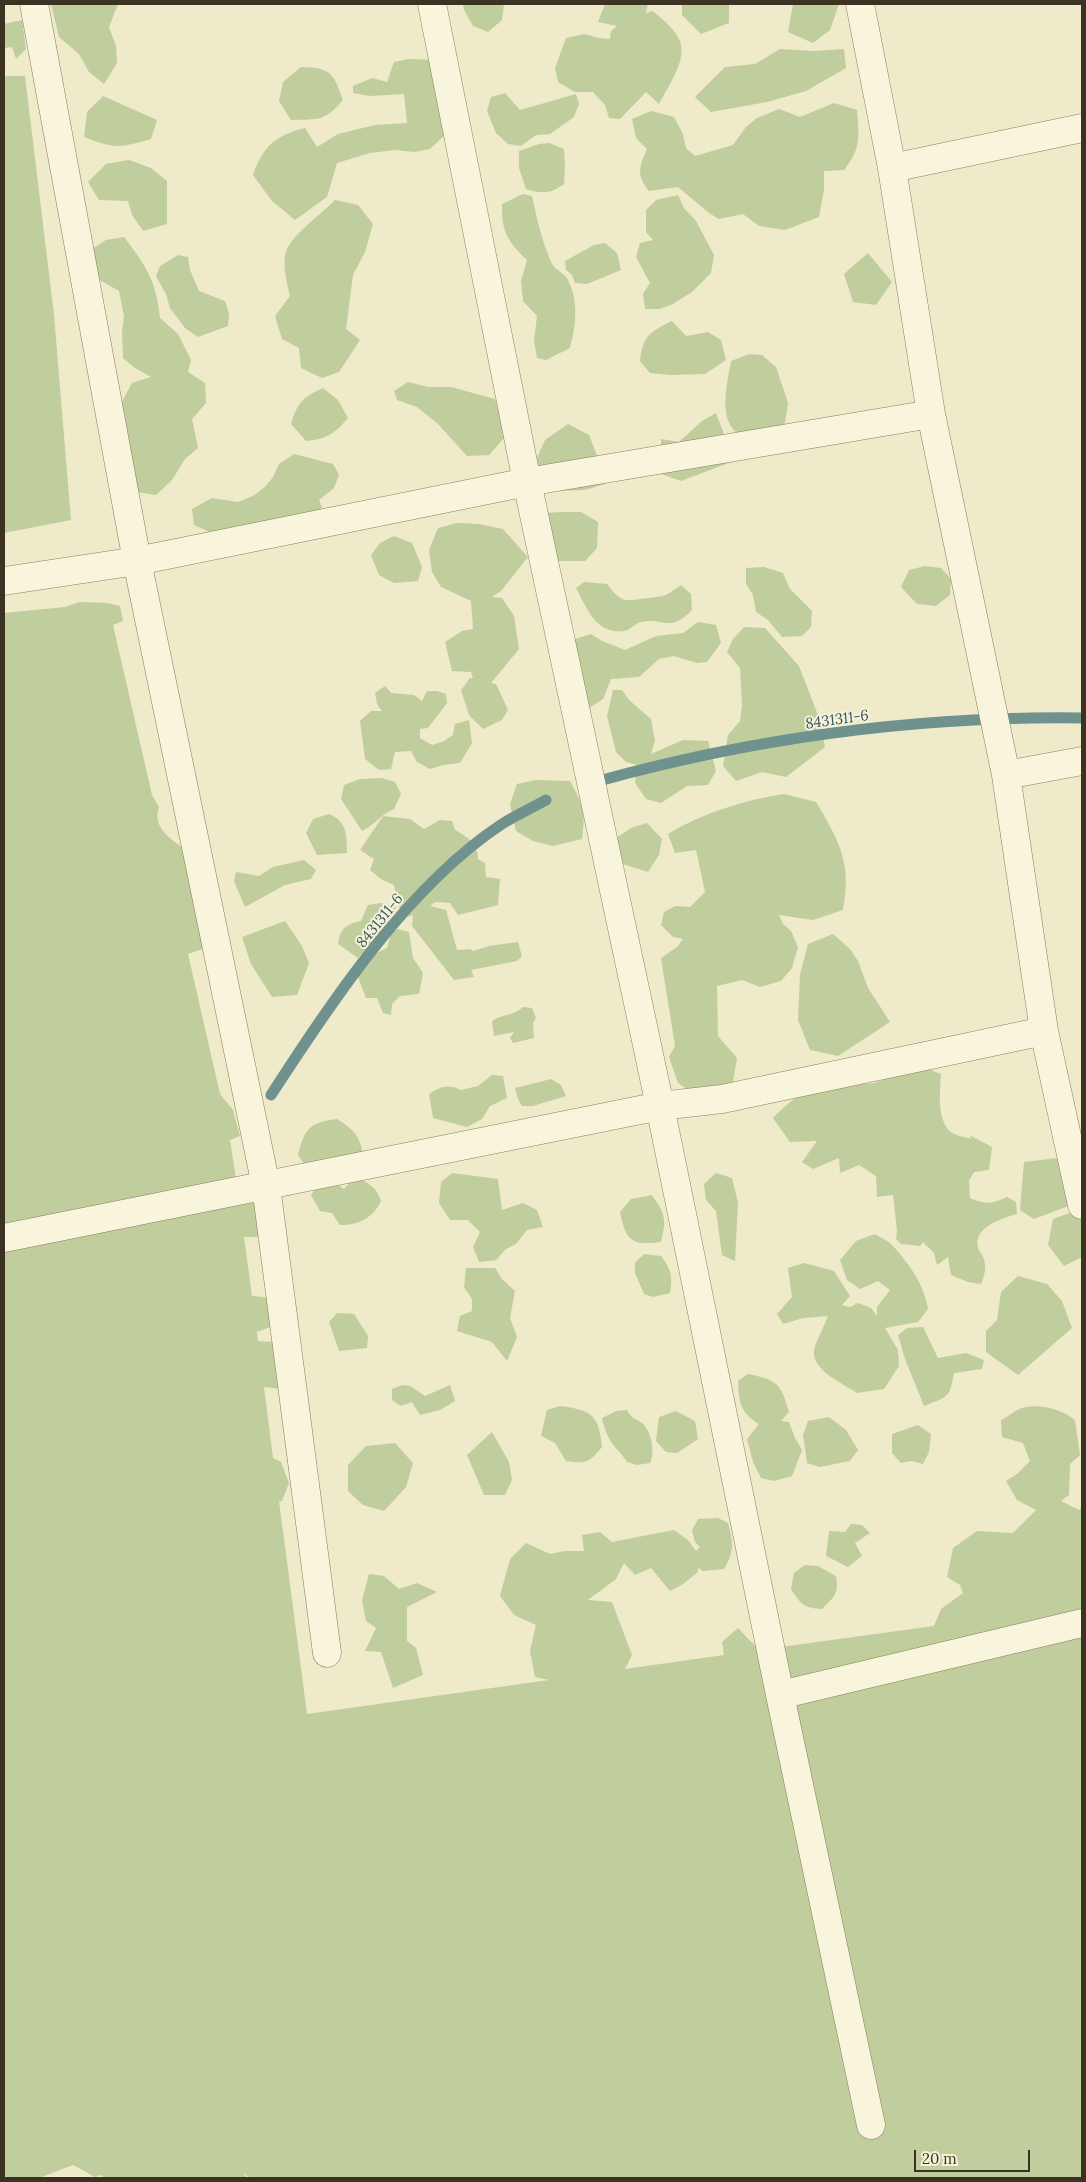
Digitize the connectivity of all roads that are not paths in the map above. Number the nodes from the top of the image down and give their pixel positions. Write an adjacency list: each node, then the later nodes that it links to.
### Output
1 (34, 4): 8 (street)
2 (432, 4): 7 (street)
3 (860, 4): 5 (street)
4 (1082, 128): 5 (street)
5 (892, 168): 6 (street)
6 (931, 414): 7 (street); 11 (street)
7 (527, 482): 8 (street); 13 (street)
8 (138, 561): 9 (street); 14 (street)
9 (4, 581)
10 (1082, 761): 11 (street)
11 (1006, 775): 12 (street)
12 (1044, 1031): 13 (street); 15 (street)
13 (660, 1106): 14 (street); 19 (street)
14 (266, 1186): 16 (street); 18 (street)
15 (1082, 1205)
16 (4, 1238)
17 (1082, 1624): 19 (street)
18 (327, 1653)
19 (780, 1696): 20 (street)
20 (871, 2125)

